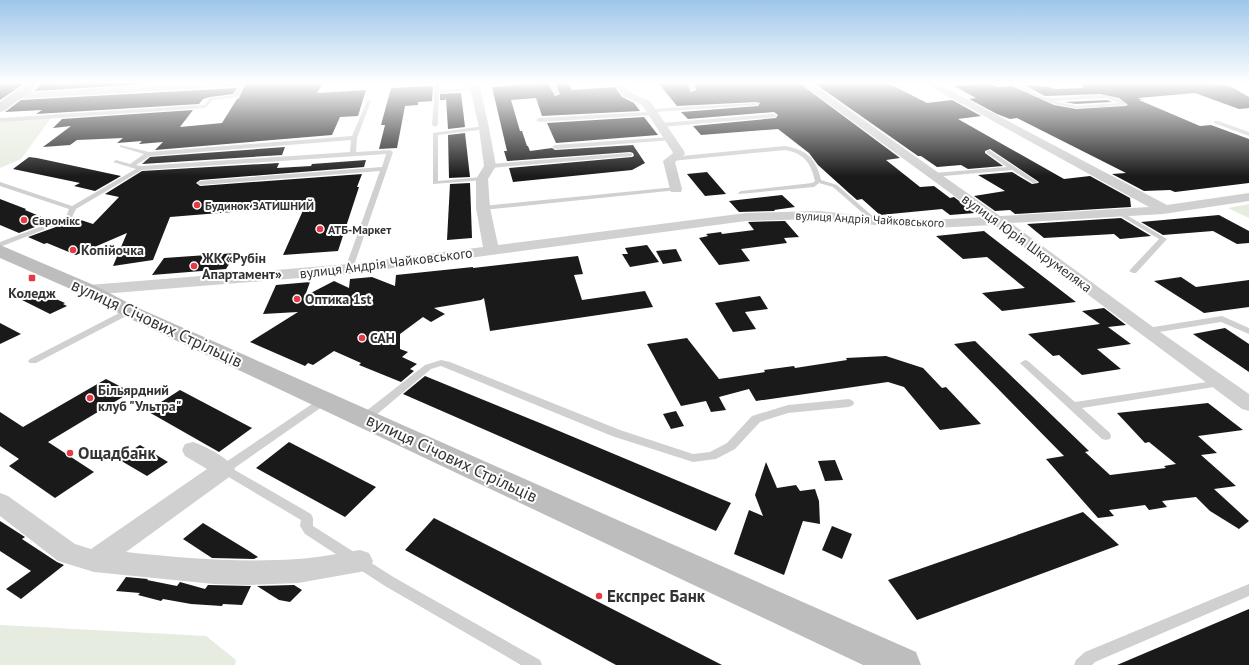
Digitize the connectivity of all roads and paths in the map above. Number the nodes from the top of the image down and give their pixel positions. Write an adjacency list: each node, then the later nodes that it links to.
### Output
1 (87, 114): 10 (lane)
2 (364, 114): 17 (lane)
3 (436, 114): 13 (lane)
4 (481, 114): 15 (street)
5 (624, 114): 11 (lane)
6 (654, 114): 14 (street)
7 (848, 114): 32 (street, вулиця Юрія Шкрумеляка)
8 (986, 114): 43 (street)
9 (774, 116): 14 (lane)
10 (0, 120)
11 (539, 120)
12 (1216, 122): 16 (lane)
13 (435, 125)
14 (661, 125): 18 (street)
15 (484, 128): 28 (street); 33 (lane)
16 (1249, 134)
17 (354, 138): 22 (lane); 23 (lane)
18 (670, 139): 20 (lane); 25 (street)
19 (122, 146): 22 (lane)
20 (555, 147)
21 (989, 152): 30 (lane)
22 (149, 154): 27 (lane)
23 (352, 154): 29 (lane); 31 (lane)
24 (630, 155): 28 (lane)
25 (671, 159): 34 (lane); 38 (street)
26 (116, 162): 27 (lane)
27 (131, 166): 29 (lane)
28 (490, 166): 33 (street)
29 (141, 168): 41 (lane)
30 (1014, 168): 32 (lane); 35 (lane)
31 (385, 169): 36 (lane); 50 (lane)
32 (933, 175): 46 (street, вулиця Юрія Шкрумеляка)
33 (482, 179): 42 (street, вулиця Андрія Чайковського)
34 (818, 181): 39 (lane); 45 (lane)
35 (1035, 182)
36 (200, 183)
37 (0, 184): 41 (lane)
38 (676, 189): 42 (lane)
39 (741, 193)
40 (1249, 197): 43 (street, вулиця Андрія Чайковського)
41 (73, 208): 47 (lane)
42 (483, 208): 48 (street, вулиця Андрія Чайковського)
43 (1163, 210): 44 (street, вулиця Андрія Чайковського)
44 (1118, 212): 46 (street, вулиця Андрія Чайковського); 51 (lane)
45 (875, 221): 46 (street, вулиця Андрія Чайковського); 48 (street, вулиця Андрія Чайковського)
46 (998, 221): 55 (street, вулиця Юрія Шкрумеляка)
47 (0, 245)
48 (491, 250): 50 (street, вулиця Андрія Чайковського)
49 (0, 251): 53 (street, вулиця Січових Стрільців)
50 (349, 269): 52 (street, вулиця Андрія Чайковського)
51 (1133, 271)
52 (161, 285): 53 (street, вулиця Андрія Чайковського); 54 (street, вулиця Андрія Чайковського)
53 (89, 290): 54 (street, вулиця Січових Стрільців)
54 (129, 311): 57 (lane); 60 (street, вулиця Січових Стрільців)
55 (1147, 331): 56 (lane); 59 (street, вулиця Юрія Шкрумеляка)
56 (1249, 331)
57 (33, 361)
58 (1025, 363): 63 (lane)
59 (1220, 383): 62 (street, вулиця Юрія Шкрумеляка); 63 (lane)
60 (325, 400): 64 (street, вулиця Січових Стрільців); 67 (lane)
61 (849, 403): 64 (lane)
62 (1249, 404)
63 (1073, 406): 65 (lane)
64 (365, 418): 73 (street, вулиця Січових Стрільців)
65 (1106, 436)
66 (193, 450): 67 (street)
67 (224, 469): 69 (street); 70 (lane)
68 (0, 503): 69 (street)
69 (94, 561): 70 (street)
70 (360, 561): 72 (lane)
71 (1249, 590): 74 (lane)
72 (535, 665)
73 (903, 665)
74 (1081, 665)

